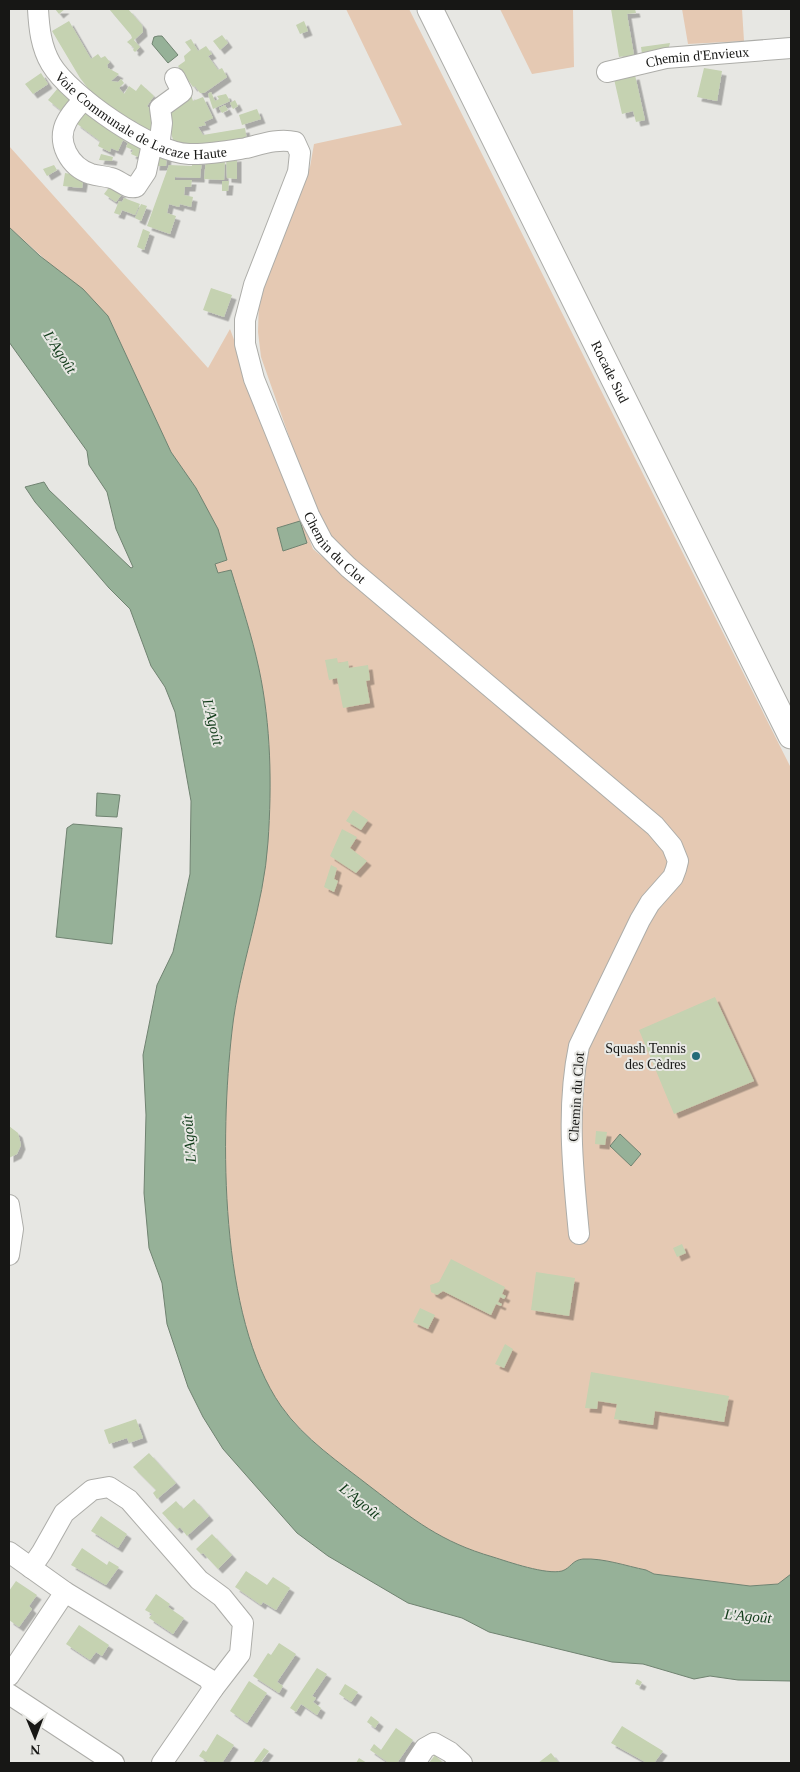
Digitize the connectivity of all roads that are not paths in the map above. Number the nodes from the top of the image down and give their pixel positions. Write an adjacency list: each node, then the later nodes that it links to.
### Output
1 (38, 9): 6 (street, Voie Communale de Lacaze Haute)
2 (430, 9): 9 (main road, Rocade Sud)
3 (791, 48): 4 (street, Chemin d'Envieux)
4 (607, 72)
5 (175, 78): 8 (street)
6 (84, 99): 8 (street, Voie Communale de Lacaze Haute); 8 (street)
7 (295, 142): 8 (street, Voie Communale de Lacaze Haute); 11 (street, Chemin du Clot)
8 (155, 145)
9 (791, 736)
10 (9, 1206): 12 (street)
11 (579, 1234)
12 (9, 1255)
13 (9, 1552): 14 (street)
14 (31, 1568): 15 (street); 17 (street)
15 (65, 1592): 16 (street); 17 (street)
16 (9, 1676)
17 (213, 1688): 20 (street)
18 (9, 1694): 19 (street)
19 (114, 1763)
20 (162, 1763)
21 (416, 1763): 22 (street)
22 (462, 1763)

